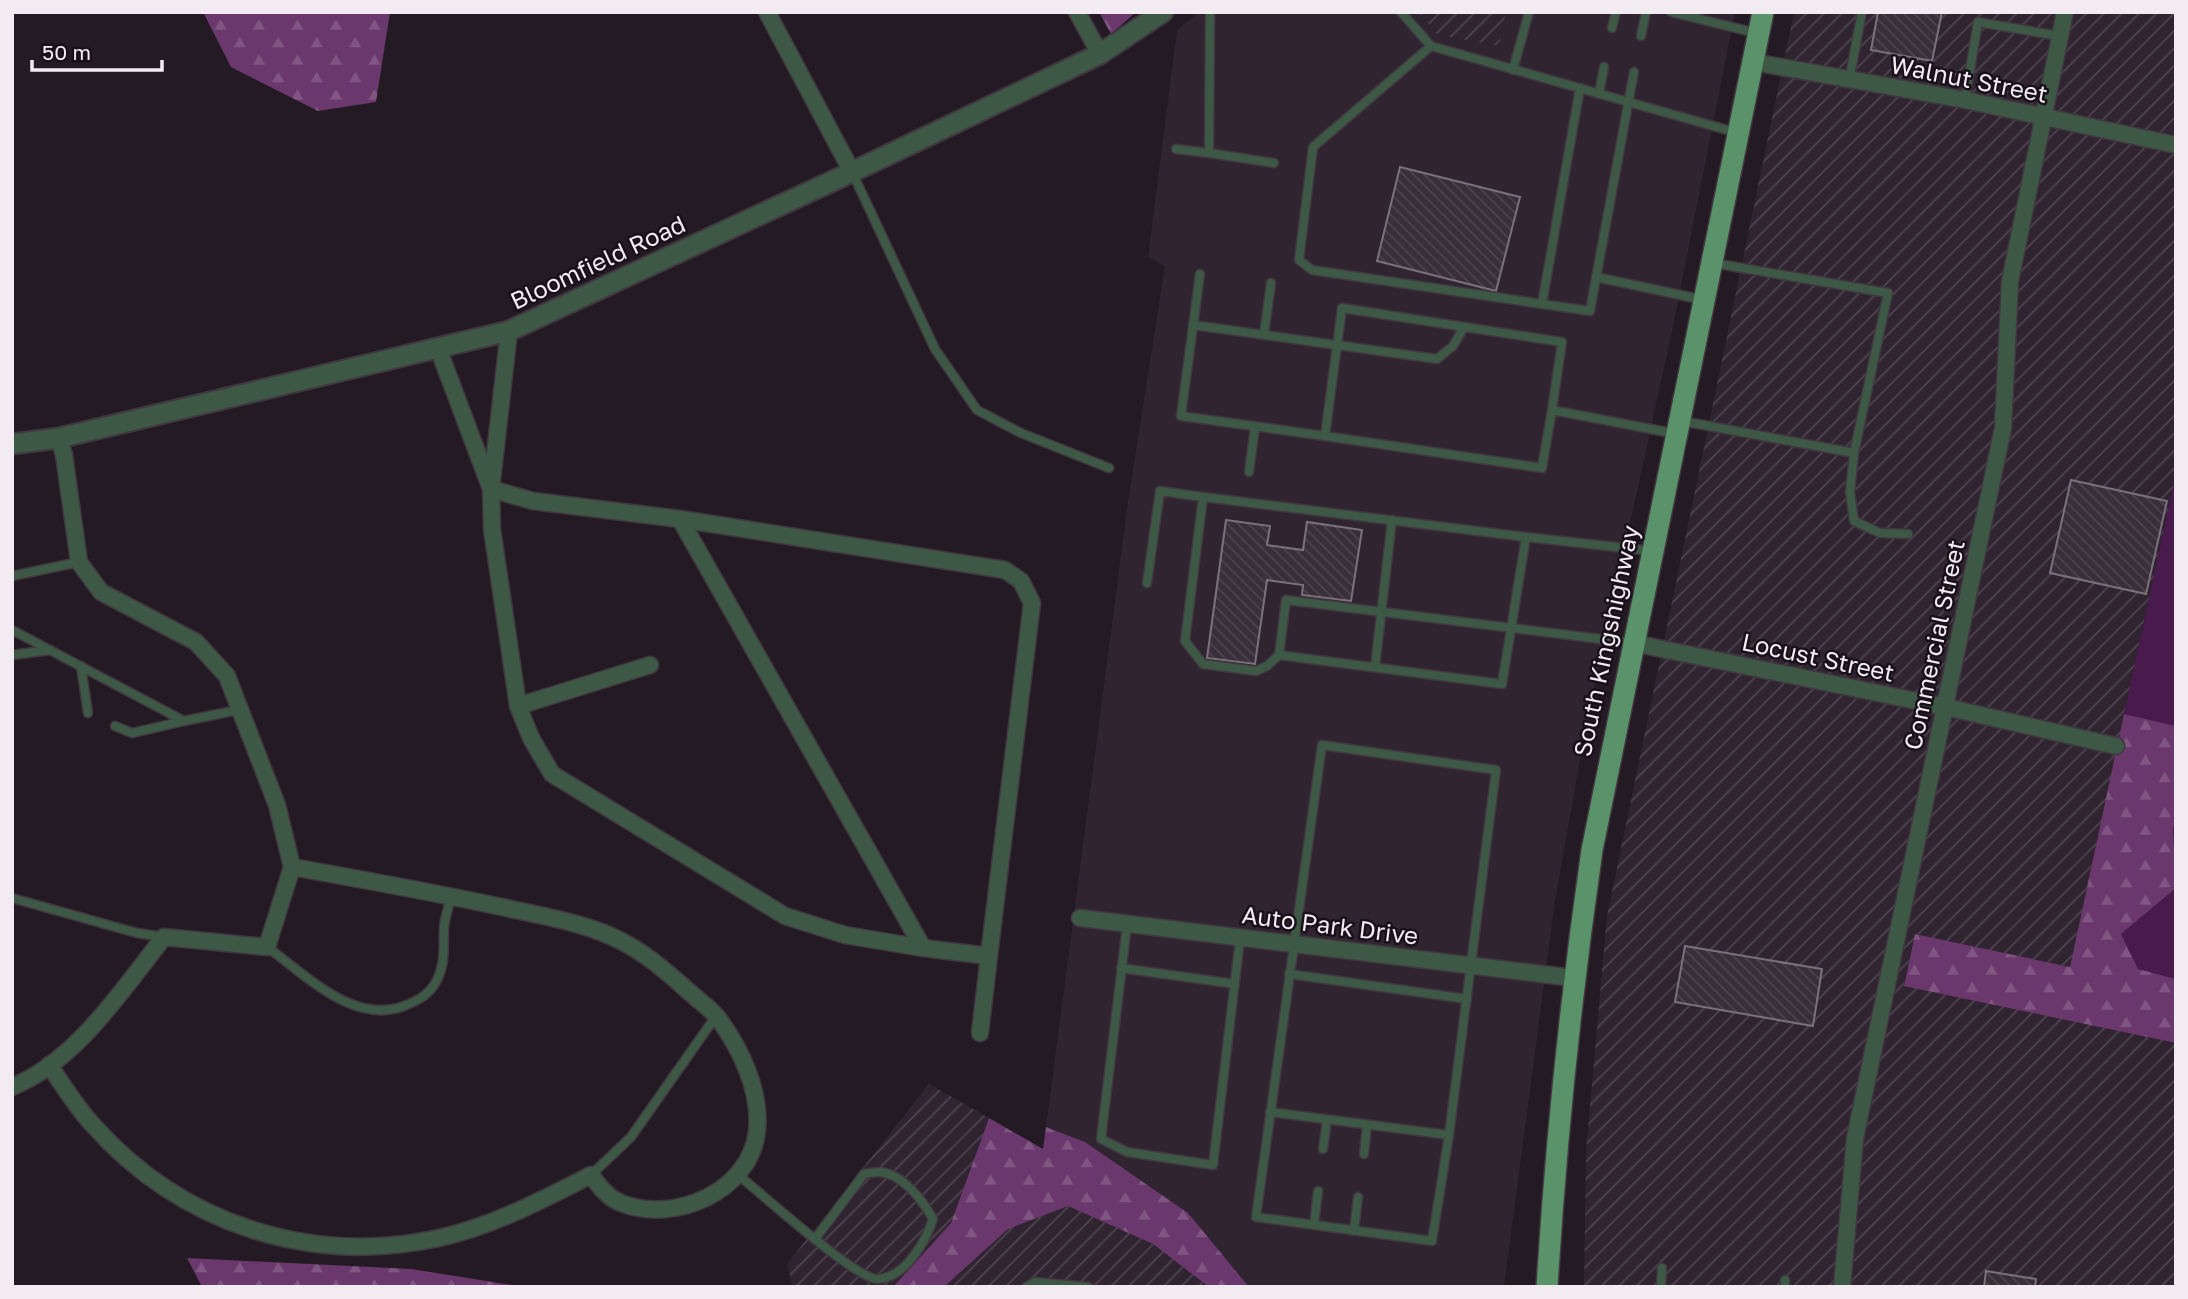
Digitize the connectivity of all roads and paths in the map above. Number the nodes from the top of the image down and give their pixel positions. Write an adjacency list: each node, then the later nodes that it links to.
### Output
1 (767, 12): 34 (street)
2 (1077, 12): 18 (street)
3 (1163, 12): 18 (street, Bloomfield Road)
4 (1210, 12): 32 (lane)
5 (1401, 12): 17 (lane)
6 (1529, 12): 21 (lane)
7 (1616, 12): 13 (lane)
8 (1646, 12): 15 (lane)
9 (1671, 12): 14 (lane)
10 (1763, 12): 14 (main road, South Kingshighway)
11 (1861, 12): 23 (lane)
12 (2065, 12): 16 (street, Commercial Street)
13 (1612, 28)
14 (1759, 34): 19 (main road, South Kingshighway)
15 (1641, 36)
16 (2059, 36): 26 (lane); 28 (street, Commercial Street)
17 (1431, 47): 21 (lane); 40 (lane)
18 (1100, 54): 34 (street, Bloomfield Road)
19 (1753, 62): 23 (street, Walnut Street); 29 (main road, South Kingshighway)
20 (1604, 67): 25 (lane)
21 (1513, 69): 24 (lane)
22 (1634, 72): 27 (lane)
23 (1849, 81): 26 (street, Walnut Street)
24 (1580, 88): 25 (lane); 40 (lane)
25 (1599, 94): 27 (lane)
26 (1965, 100): 28 (street, Walnut Street)
27 (1628, 103): 29 (lane); 37 (lane)
28 (2042, 118): 30 (street, Walnut Street); 77 (street, Commercial Street)
29 (1738, 133): 35 (main road, South Kingshighway)
30 (2176, 145)
31 (1176, 149): 32 (lane)
32 (1209, 153): 33 (lane)
33 (1274, 163)
34 (852, 172): 43 (street, Bloomfield Road); 54 (lane)
35 (1712, 263): 39 (main road, South Kingshighway); 53 (lane)
36 (1200, 274): 41 (lane)
37 (1596, 277): 39 (lane); 40 (lane)
38 (1271, 282): 44 (lane)
39 (1704, 300): 49 (main road, South Kingshighway)
40 (1542, 303)
41 (1193, 325): 44 (lane); 48 (lane)
42 (1464, 327): 45 (lane); 45 (lane); 47 (lane)
43 (509, 331): 46 (street, Bloomfield Road); 56 (street)
44 (1264, 334): 45 (lane)
45 (1336, 344): 50 (lane)
46 (438, 348): 51 (street, Bloomfield Road); 56 (street)
47 (1552, 410): 49 (lane); 50 (lane)
48 (1255, 427): 50 (lane); 55 (lane)
49 (1678, 427): 53 (lane); 62 (main road, South Kingshighway)
50 (1325, 436)
51 (59, 438): 52 (street, Bloomfield Road); 63 (street)
52 (12, 444)
53 (1854, 453): 60 (lane)
54 (1110, 468)
55 (1249, 471)
56 (491, 489): 58 (street); 76 (street)
57 (1203, 497): 59 (lane); 65 (lane); 72 (lane)
58 (680, 519): 92 (street); 93 (street)
59 (1392, 520): 61 (lane); 66 (lane)
60 (1908, 534)
61 (1525, 537): 62 (lane); 67 (lane)
62 (1652, 551): 69 (main road, South Kingshighway)
63 (79, 562): 64 (lane); 78 (street)
64 (12, 576)
65 (1147, 583)
66 (1381, 611): 67 (lane); 72 (lane); 75 (lane)
67 (1512, 628): 69 (lane); 75 (lane)
68 (12, 630): 70 (lane)
69 (1633, 643): 77 (street, Locust Street); 97 (main road, South Kingshighway)
70 (50, 650): 71 (lane); 74 (lane)
71 (12, 654)
72 (1279, 655): 75 (lane)
73 (650, 665): 76 (street)
74 (81, 666): 79 (lane); 80 (lane)
75 (1375, 667)
76 (518, 706): 92 (street)
77 (1946, 707): 82 (street, Locust Street); 122 (street, Commercial Street)
78 (238, 710): 80 (lane); 83 (street)
79 (88, 713)
80 (184, 721): 81 (lane)
81 (115, 726)
82 (2116, 746)
83 (292, 867): 84 (street); 91 (street)
84 (451, 896): 91 (lane); 100 (street)
85 (12, 898): 88 (lane)
86 (1080, 918): 87 (street, Auto Park Drive)
87 (1127, 925): 89 (street, Auto Park Drive); 95 (lane)
88 (164, 937): 91 (street); 102 (street)
89 (1241, 939): 90 (street, Auto Park Drive); 98 (lane)
90 (1293, 946): 94 (street, Auto Park Drive); 94 (lane); 96 (lane)
91 (267, 947)
92 (923, 948): 93 (street)
93 (989, 956): 101 (street)
94 (1471, 966): 97 (street, Auto Park Drive); 99 (lane)
95 (1121, 968): 98 (lane); 98 (lane)
96 (1289, 974): 99 (lane); 104 (lane)
97 (1574, 978): 120 (main road, South Kingshighway)
98 (1235, 985)
99 (1467, 999): 107 (lane)
100 (716, 1016): 110 (street); 111 (lane)
101 (980, 1033)
102 (49, 1065): 103 (street); 111 (street)
103 (12, 1087)
104 (1270, 1112): 105 (lane); 114 (lane)
105 (1327, 1120): 106 (lane); 108 (lane)
106 (1367, 1125): 107 (lane); 109 (lane)
107 (1449, 1135): 115 (lane)
108 (1323, 1149)
109 (1364, 1154)
110 (737, 1174): 111 (street); 116 (lane)
111 (591, 1175)
112 (1318, 1191): 114 (lane)
113 (1358, 1196): 115 (lane)
114 (1314, 1225): 115 (lane)
115 (1354, 1231)
116 (816, 1239): 116 (lane)
117 (1662, 1268): 121 (lane)
118 (1026, 1287): 119 (lane)
119 (1088, 1287)
120 (1547, 1287)
121 (1661, 1287)
122 (1842, 1287)

